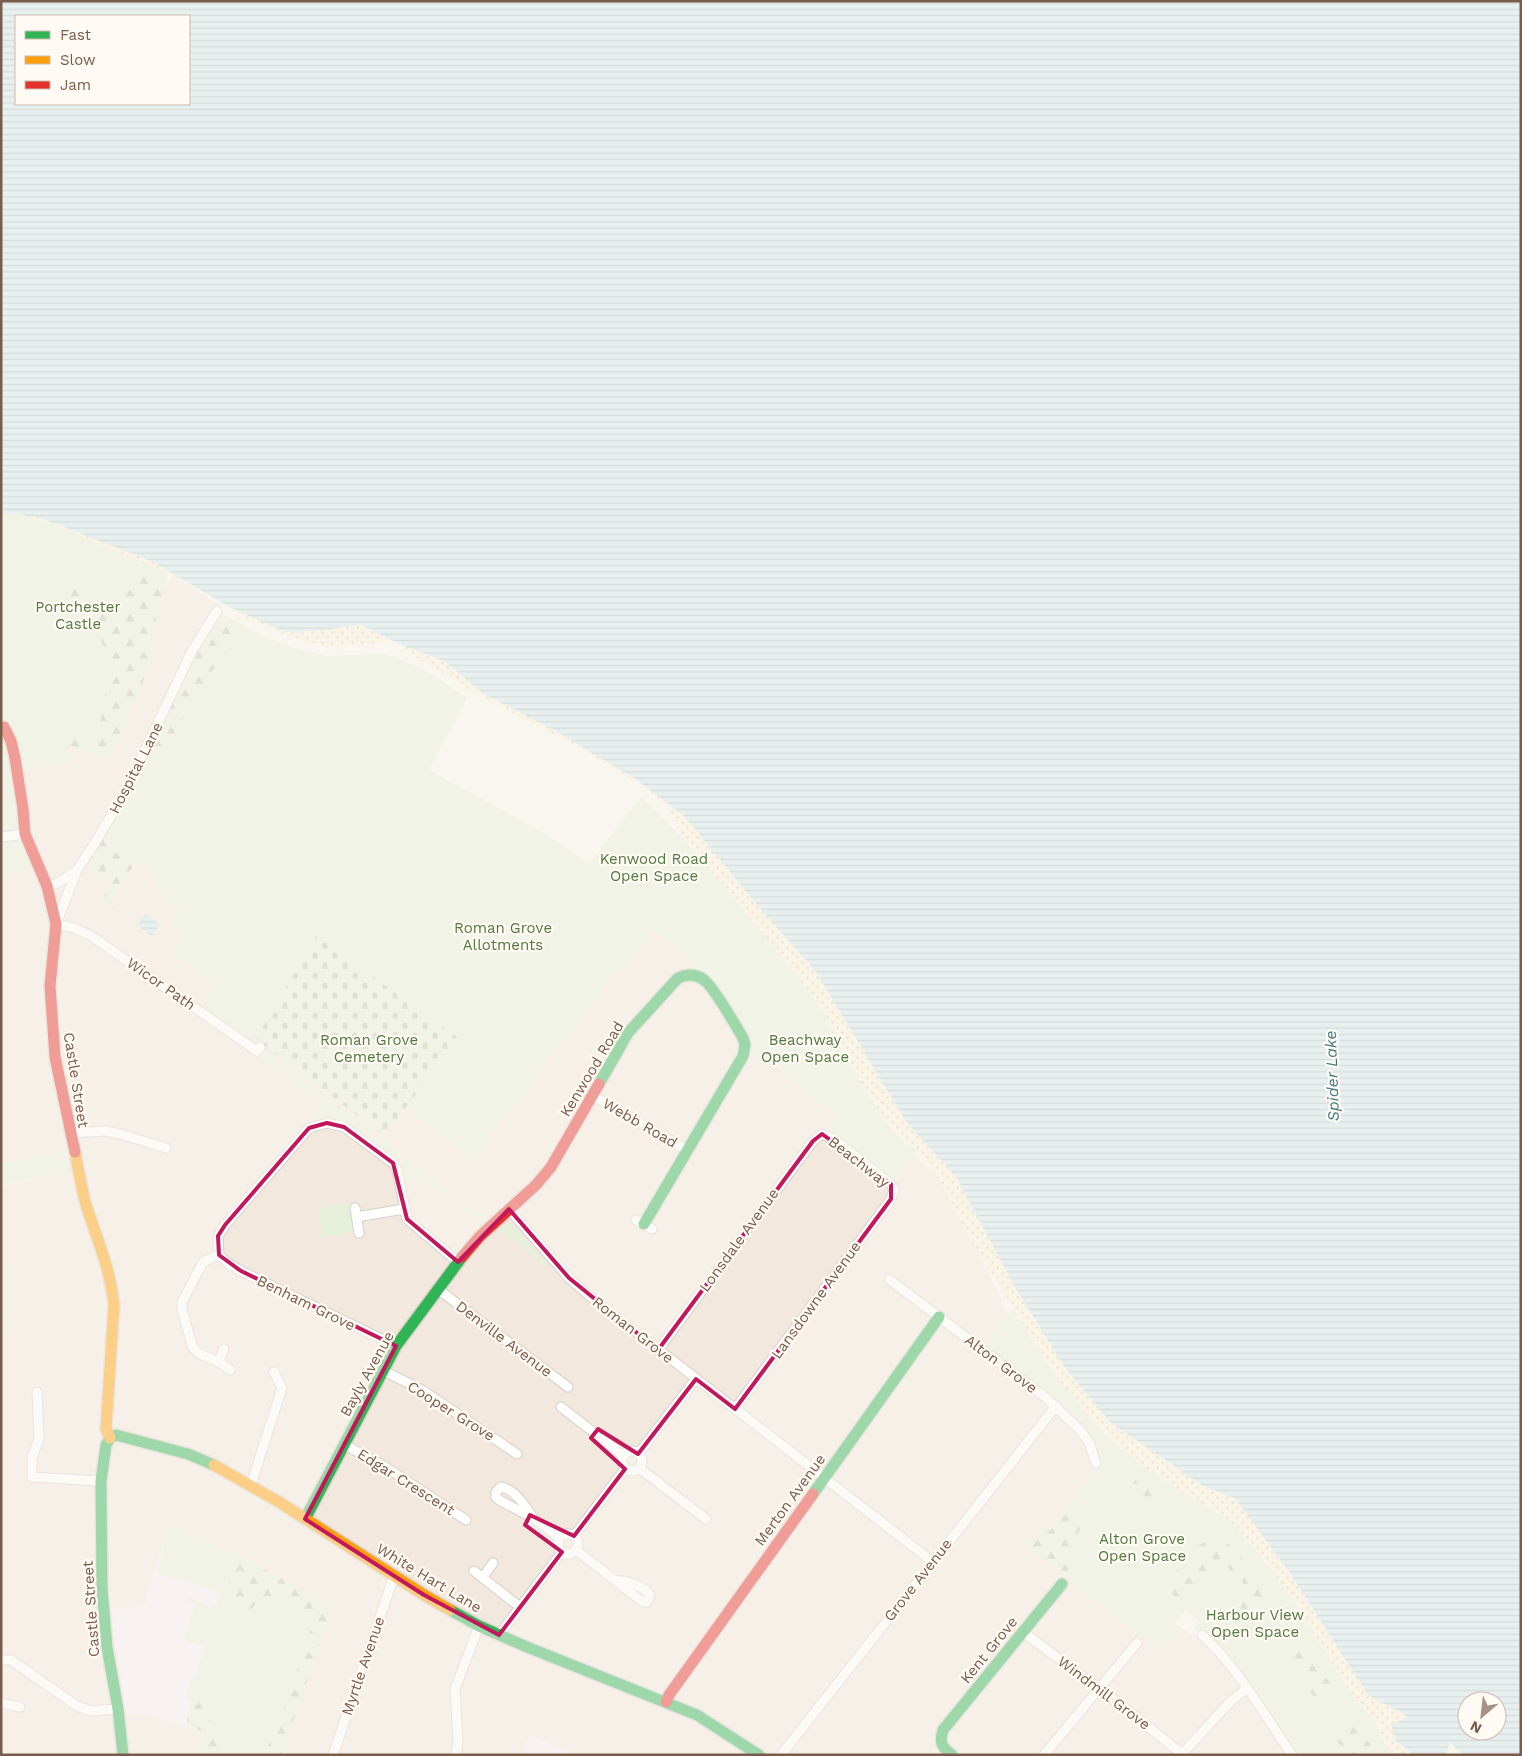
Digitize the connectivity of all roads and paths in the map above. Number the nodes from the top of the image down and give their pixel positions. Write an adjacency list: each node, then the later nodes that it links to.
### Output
1 (217, 611): 5 (street, Hospital Lane)
2 (4, 728): 3 (street, Castle Street)
3 (25, 834): 4 (street); 6 (street, Castle Street)
4 (1, 837)
5 (77, 870): 6 (street); 7 (street, Hospital Lane)
6 (47, 886): 7 (street, Castle Street)
7 (56, 924): 8 (street, Wicor Path); 10 (street, Castle Street)
8 (260, 1047)
9 (592, 1095): 13 (street, Webb Road); 13 (street, Kenwood Road); 16 (street, Kenwood Road)
10 (70, 1133): 12 (street); 37 (street, Castle Street)
11 (822, 1134): 14 (street, Beachway); 26 (street, Lonsdale Avenue)
12 (166, 1148)
13 (687, 1150): 17 (street, Kenwood Road)
14 (894, 1190): 36 (street, Lansdowne Avenue)
15 (404, 1209): 18 (street); 19 (street); 20 (street)
16 (509, 1209): 20 (street, Bayly Avenue); 26 (street, Roman Grove)
17 (644, 1225)
18 (359, 1233)
19 (219, 1255): 24 (street, Benham Grove); 27 (street)
20 (458, 1262): 22 (street, Bayly Avenue)
21 (890, 1280): 23 (street, Alton Grove)
22 (439, 1290): 24 (street, Bayly Avenue); 32 (street, Denville Avenue)
23 (940, 1317): 34 (street, Alton Grove); 45 (street, Merton Avenue)
24 (396, 1346): 29 (street, Bayly Avenue)
25 (224, 1348): 27 (street)
26 (658, 1350): 31 (street, Roman Grove)
27 (219, 1362): 28 (street)
28 (230, 1370)
29 (384, 1371): 38 (street, Bayly Avenue); 39 (street, Cooper Grove)
30 (274, 1372): 47 (street)
31 (696, 1379): 36 (street, Roman Grove); 40 (street)
32 (568, 1387)
33 (37, 1392): 46 (street)
34 (1056, 1406): 42 (street, Alton Grove); 56 (street, Grove Avenue)
35 (561, 1407): 41 (street)
36 (735, 1409): 45 (street, Roman Grove)
37 (110, 1438): 46 (street, Castle Street); 47 (street, White Hart Lane)
38 (345, 1445): 49 (street, Bayly Avenue); 51 (street, Edgar Crescent)
39 (516, 1454)
40 (638, 1454): 41 (street); 43 (street)
41 (624, 1456): 44 (street)
42 (1096, 1463)
43 (639, 1468): 44 (street); 50 (street)
44 (625, 1469): 52 (street)
45 (824, 1478): 56 (street, Roman Grove); 72 (street, Merton Avenue)
46 (101, 1481): 75 (street, Castle Street)
47 (251, 1485): 49 (street, White Hart Lane)
48 (533, 1518): 53 (street)
49 (305, 1519): 59 (street, White Hart Lane)
50 (706, 1519)
51 (466, 1520)
52 (574, 1536): 53 (street); 54 (street)
53 (560, 1538): 55 (street)
54 (576, 1550): 55 (street); 61 (street)
55 (562, 1552): 63 (street)
56 (933, 1562): 81 (street, Grove Avenue)
57 (493, 1563): 60 (street)
58 (474, 1571): 60 (street)
59 (394, 1576): 64 (street, White Hart Lane); 78 (street, Myrtle Avenue)
60 (483, 1577): 63 (street)
61 (616, 1580)
62 (1062, 1584): 65 (street, Kent Grove)
63 (520, 1607): 66 (street)
64 (479, 1626): 66 (street, White Hart Lane); 79 (street)
65 (1024, 1632): 70 (street, Windmill Grove); 82 (street, Kent Grove)
66 (499, 1635): 72 (street, White Hart Lane)
67 (1202, 1635): 71 (street)
68 (1137, 1643): 70 (street)
69 (1, 1660): 75 (street)
70 (1099, 1689): 76 (street, Windmill Grove); 83 (street)
71 (1246, 1689): 76 (street); 84 (street)
72 (666, 1702): 80 (street, White Hart Lane)
73 (1, 1703): 74 (street)
74 (20, 1707)
75 (118, 1709): 77 (street, Castle Street)
76 (1182, 1754)
77 (123, 1755)
78 (333, 1755)
79 (456, 1755)
80 (758, 1755)
81 (781, 1755)
82 (952, 1755)
83 (1044, 1755)
84 (1292, 1755)

